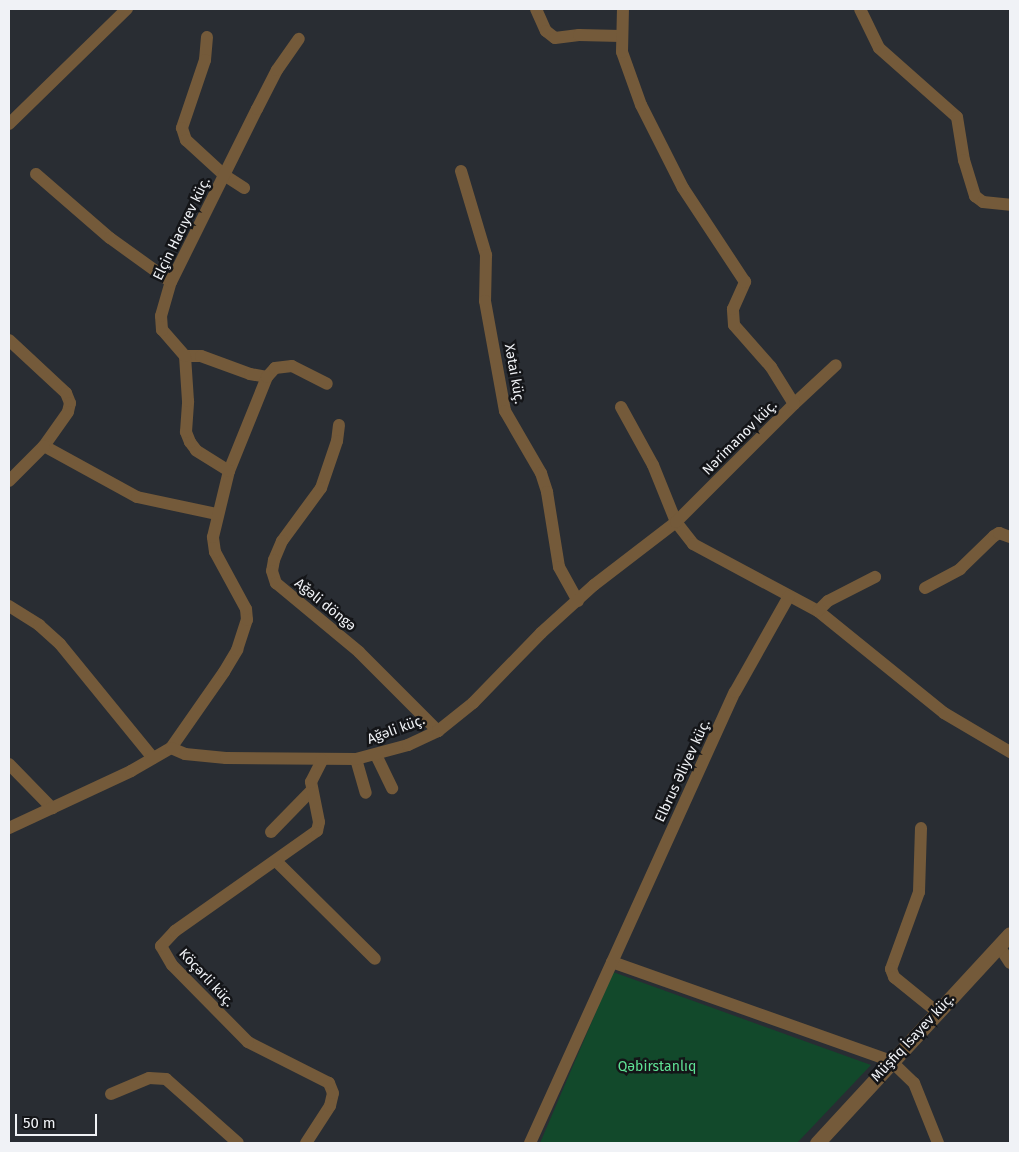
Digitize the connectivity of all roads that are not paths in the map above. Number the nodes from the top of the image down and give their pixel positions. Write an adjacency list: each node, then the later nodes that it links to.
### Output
1 (127, 9): 9 (street)
2 (536, 9): 5 (street)
3 (624, 9): 5 (street, Nərimanov küç.)
4 (860, 9): 15 (street)
5 (621, 36): 22 (street, Nərimanov küç.)
6 (207, 37): 13 (street)
7 (299, 39): 13 (street, Elçin Hacıyev küç.)
8 (9, 107): 9 (street)
9 (22, 108): 10 (street)
10 (9, 124)
11 (461, 171): 34 (street, Xətai küç.)
12 (36, 174): 16 (street)
13 (224, 175): 14 (street); 16 (street, Elçin Hacıyev küç.)
14 (244, 188)
15 (1010, 205)
16 (171, 282): 18 (street, Elçin Hacıyev küç.)
17 (9, 340): 25 (street)
18 (185, 356): 20 (street); 26 (street)
19 (836, 365): 22 (street)
20 (267, 377): 21 (street); 26 (street)
21 (327, 384)
22 (794, 404): 29 (street, Nərimanov küç.)
23 (621, 407): 29 (street)
24 (339, 425): 37 (street, Ağəli döngə)
25 (44, 446): 27 (street); 28 (street)
26 (229, 471): 28 (street)
27 (9, 481)
28 (218, 514): 38 (street)
29 (676, 522): 33 (street); 34 (street, Ağəli küç.)
30 (1010, 537): 32 (street)
31 (875, 577): 36 (street)
32 (925, 588)
33 (789, 596): 36 (street); 56 (street, Elbrus Əliyev küç.)
34 (578, 601): 37 (street, Ağəli küç.)
35 (9, 606): 41 (street)
36 (818, 610): 39 (street)
37 (438, 731): 40 (street, Ağəli küç.)
38 (171, 748): 41 (street); 42 (street, Ağəli küç.)
39 (1010, 752)
40 (376, 755): 43 (street, Ağəli küç.); 45 (street)
41 (153, 758): 48 (street)
42 (322, 760): 43 (street, Ağəli küç.); 46 (street)
43 (356, 760): 47 (street)
44 (9, 764): 48 (street)
45 (392, 788)
46 (310, 792): 51 (street); 52 (street, Köçərli küç.)
47 (366, 793)
48 (52, 808): 49 (street)
49 (9, 828)
50 (921, 828): 58 (street)
51 (272, 832)
52 (276, 861): 55 (street); 62 (street, Köçərli küç.)
53 (1010, 934): 54 (street, Müşfiq İsayev küç.)
54 (999, 946): 57 (street); 58 (street, Müşfiq İsayev küç.)
55 (375, 959)
56 (612, 962): 59 (street); 63 (street, Elbrus Əliyev küç.)
57 (1010, 963)
58 (937, 1012): 59 (street, Müşfiq İsayev küç.)
59 (891, 1061): 64 (street, Müşfiq İsayev küç.); 65 (street)
60 (111, 1094): 61 (street)
61 (238, 1143)
62 (306, 1143)
63 (530, 1143)
64 (817, 1143)
65 (938, 1143)

